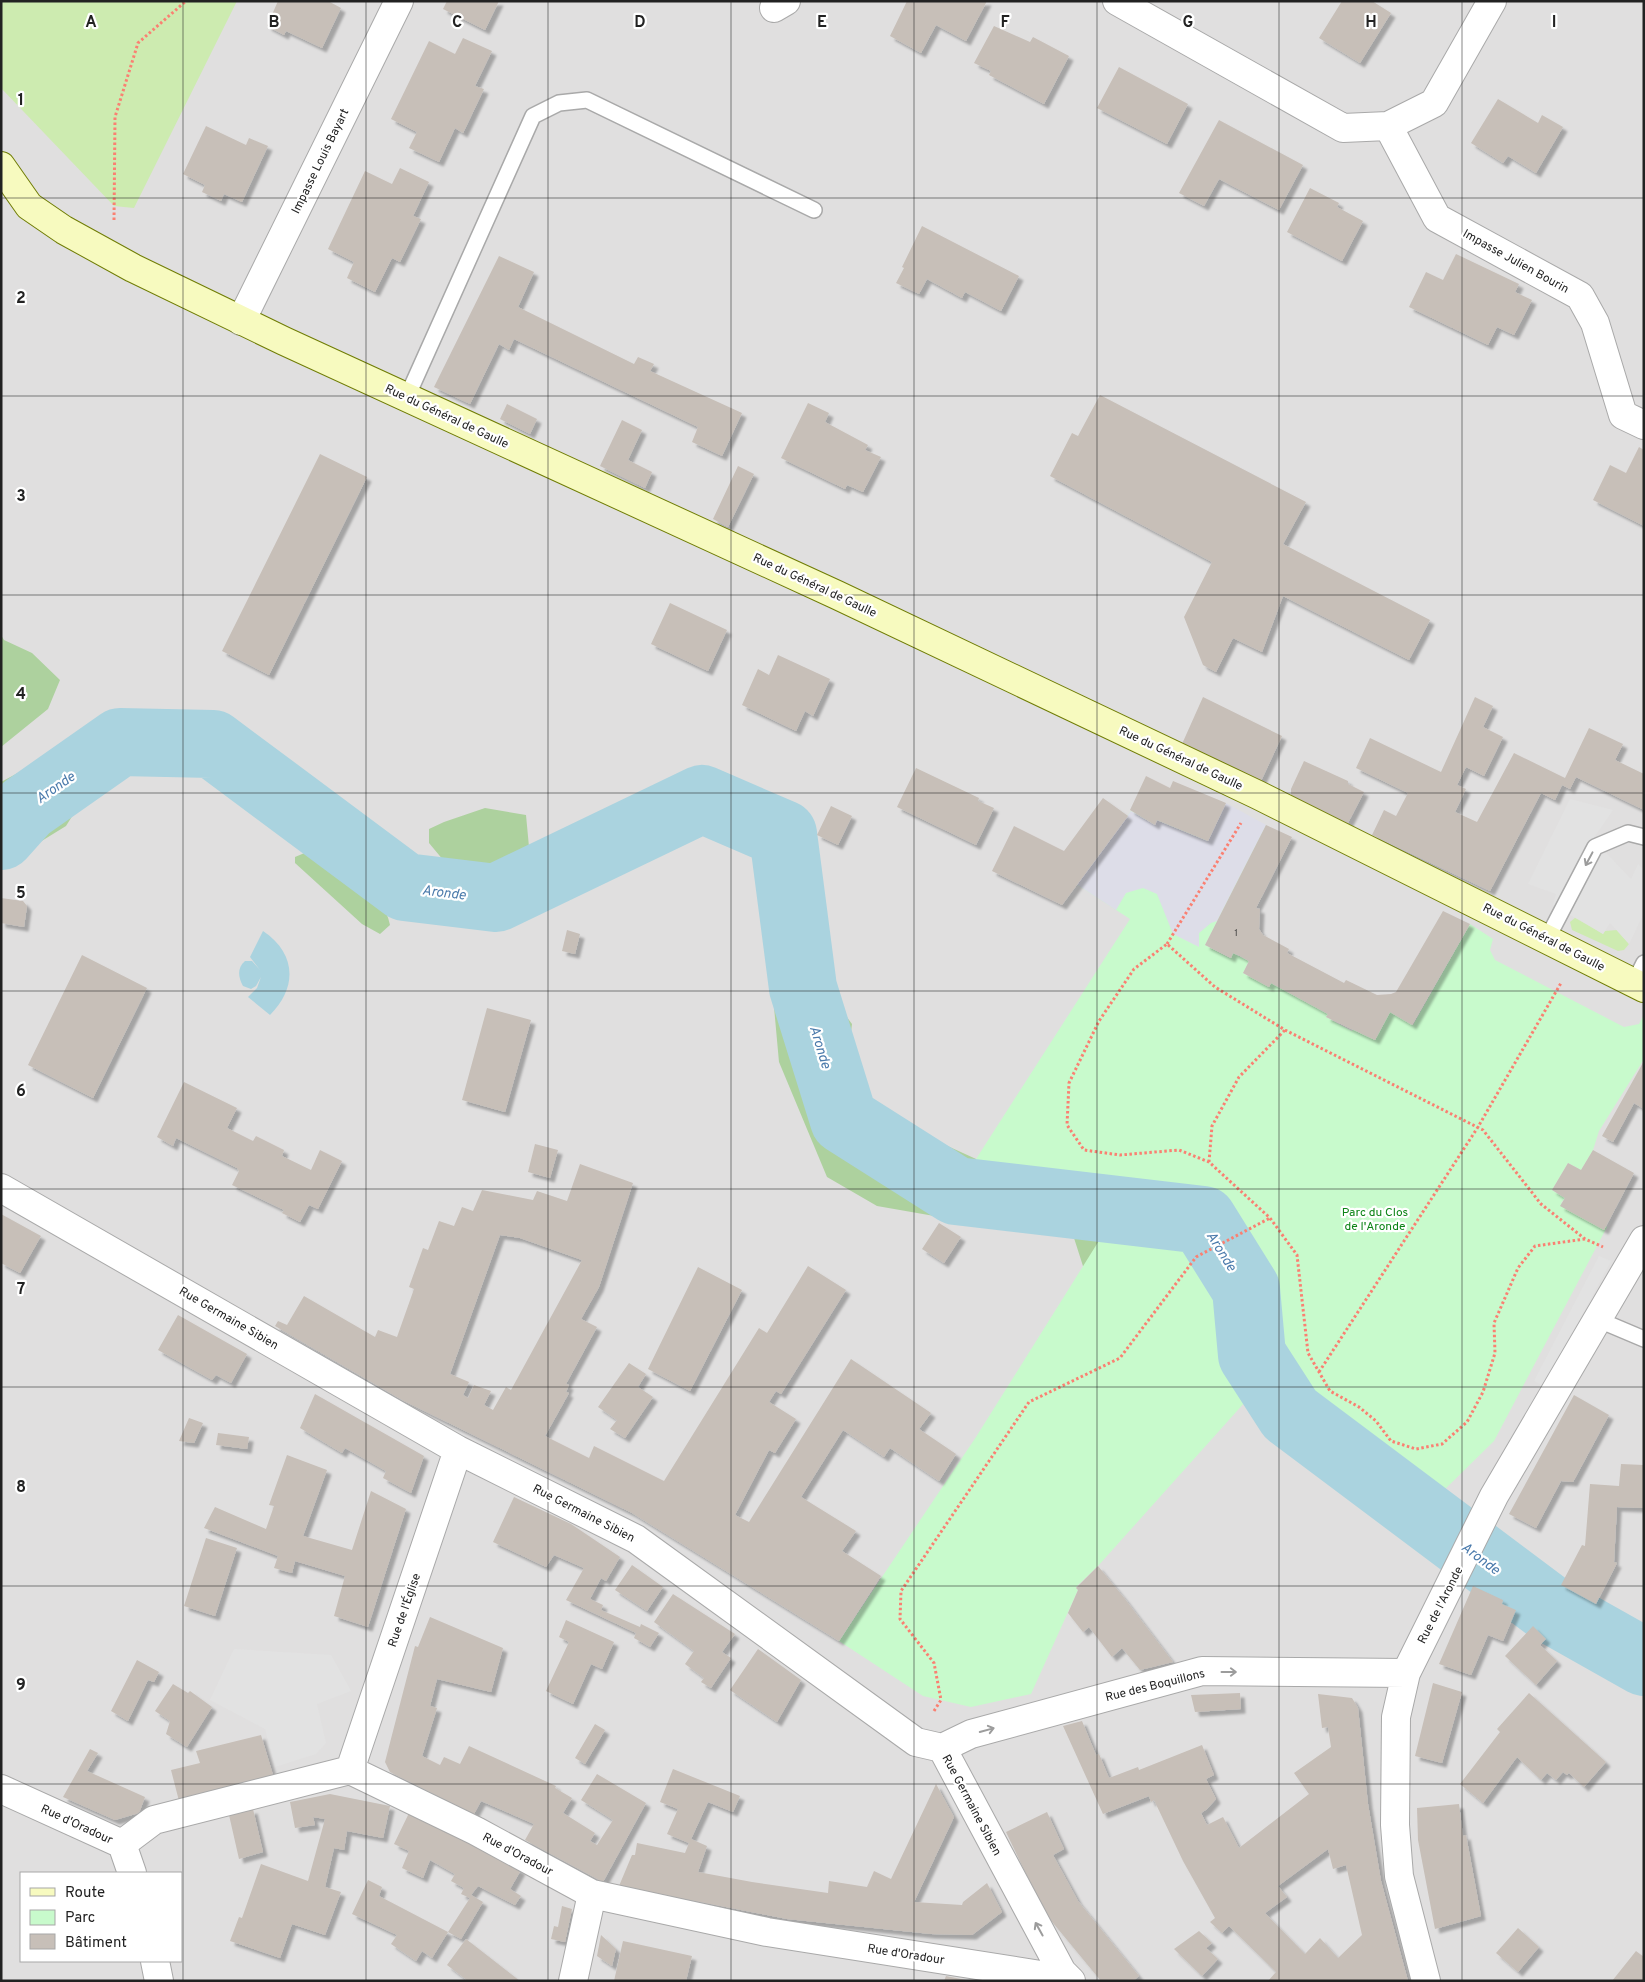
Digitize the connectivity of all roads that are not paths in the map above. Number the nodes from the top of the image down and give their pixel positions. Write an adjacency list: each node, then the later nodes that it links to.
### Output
1 (399, 1): 7 (street, Impasse Louis Bayart)
2 (1117, 1): 4 (street)
3 (1492, 1): 4 (street)
4 (1388, 126): 9 (street, Impasse Julien Bourin)
5 (1, 166): 7 (street, Rue du Général de Gaulle)
6 (814, 210): 8 (lane)
7 (241, 321): 8 (street, Rue du Général de Gaulle)
8 (407, 398): 11 (street, Rue du Général de Gaulle)
9 (1644, 425)
10 (1644, 837): 11 (lane, one-way to 11)
11 (1547, 939): 12 (street, Rue du Général de Gaulle)
12 (1640, 978)
13 (1, 1188): 17 (street, Rue Germaine Sibien)
14 (1638, 1250): 15 (street, Rue de l'Aronde)
15 (1599, 1320): 16 (lane); 18 (street, Rue de l'Aronde)
16 (1644, 1338)
17 (458, 1450): 19 (street, Rue Germaine Sibien); 20 (street, Rue de l'Église)
18 (1406, 1673): 19 (street, Rue des Boquillons, one-way to 18); 29 (street, Rue de l'Aronde)
19 (942, 1748): 26 (street, Rue Germaine Sibien, one-way to 19)
20 (350, 1770): 22 (street, Rue d'Oradour); 24 (street, Rue d'Oradour)
21 (1, 1789): 22 (street, Rue d'Oradour)
22 (122, 1844): 23 (street)
23 (132, 1872)
24 (592, 1894): 26 (street, Rue d'Oradour); 28 (street)
25 (155, 1962): 27 (street)
26 (1067, 1976)
27 (159, 1981)
28 (573, 1981)
29 (1426, 1981)

